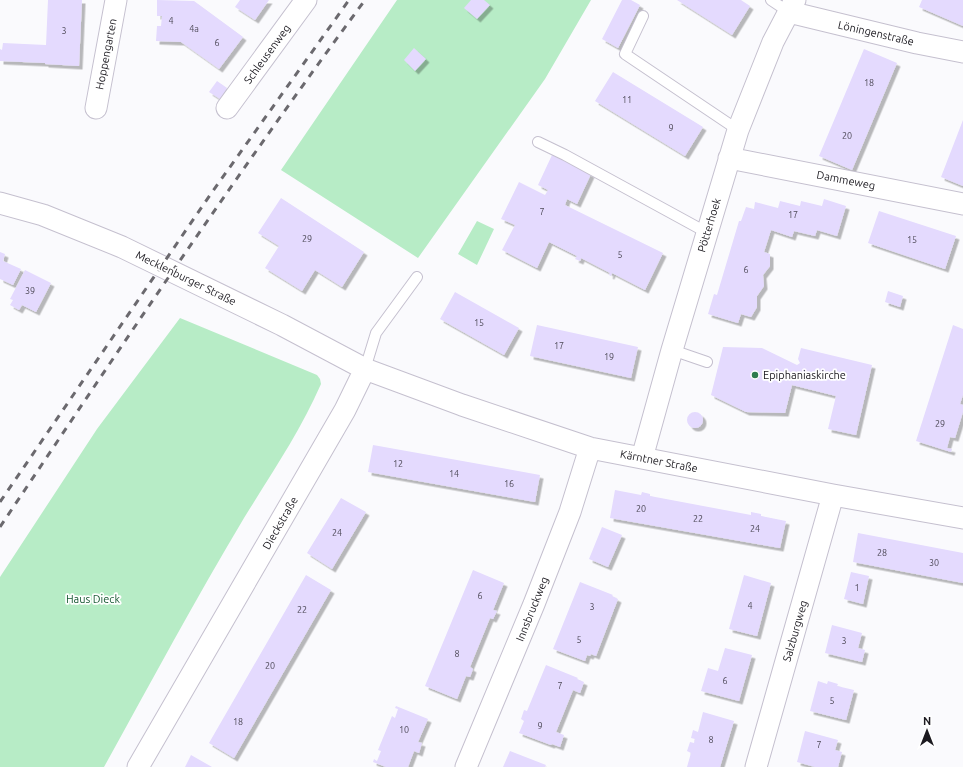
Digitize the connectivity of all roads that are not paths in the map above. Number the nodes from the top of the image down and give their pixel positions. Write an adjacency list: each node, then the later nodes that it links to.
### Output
1 (116, 0): 7 (street, Hoppengarten)
2 (306, 0): 8 (street, Schleusenweg)
3 (771, 0): 4 (lane)
4 (792, 6): 6 (street, Löningenstraße); 9 (street, Pötterhoek)
5 (643, 16): 9 (lane)
6 (963, 52)
7 (96, 108)
8 (227, 108)
9 (738, 130): 11 (street, Pötterhoek)
10 (538, 142): 14 (lane)
11 (729, 158): 13 (street, Dammeweg); 14 (street, Pötterhoek)
12 (0, 203): 18 (street, Mecklenburger Straße)
13 (963, 204)
14 (706, 232): 16 (street, Pötterhoek)
15 (417, 277): 18 (lane, Dieckstraße)
16 (672, 350): 17 (lane); 20 (street, Pötterhoek)
17 (707, 362)
18 (365, 369): 19 (street, Kärntner Straße); 23 (street, Dieckstraße)
19 (590, 448): 20 (street, Kärntner Straße); 24 (street, Innsbruckweg)
20 (642, 458): 21 (street, Kärntner Straße)
21 (833, 495): 22 (street, Kärntner Straße); 25 (street, Salzburgweg)
22 (963, 518)
23 (138, 767)
24 (466, 767)
25 (756, 767)

